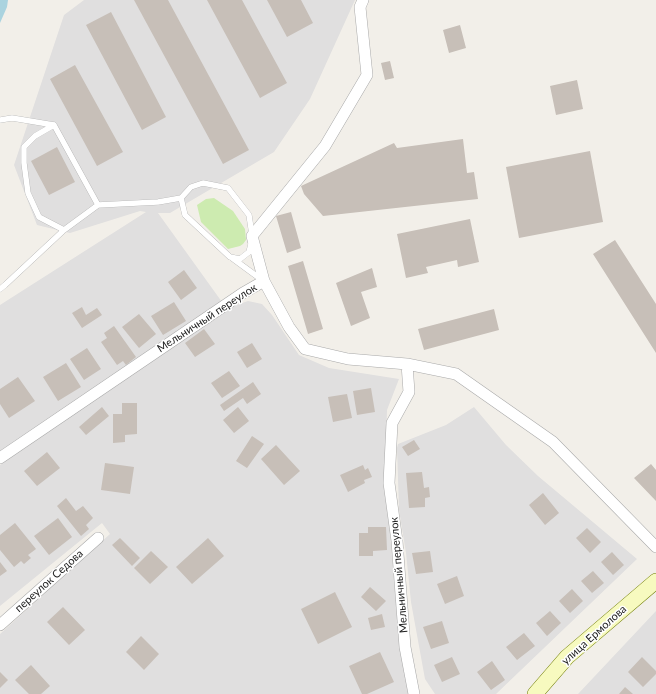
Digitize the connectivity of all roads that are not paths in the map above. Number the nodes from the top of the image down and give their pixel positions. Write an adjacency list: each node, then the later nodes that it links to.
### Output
1 (363, 0): 7 (street)
2 (0, 120): 3 (lane)
3 (54, 125): 5 (lane); 6 (lane)
4 (182, 198): 5 (lane); 7 (lane); 8 (lane)
5 (98, 205): 6 (lane)
6 (64, 230): 10 (lane)
7 (252, 236): 8 (lane); 9 (street)
8 (230, 257): 9 (lane)
9 (264, 281): 11 (street, Мельничный переулок); 12 (street, Мельничный переулок)
10 (0, 288)
11 (407, 364): 14 (street, Мельничный переулок); 17 (street, Мельничный переулок)
12 (0, 458)
13 (98, 538): 16 (street, переулок Седова)
14 (656, 547)
15 (656, 581): 18 (street, улица Ермолова)
16 (0, 625)
17 (414, 694)
18 (535, 694)

